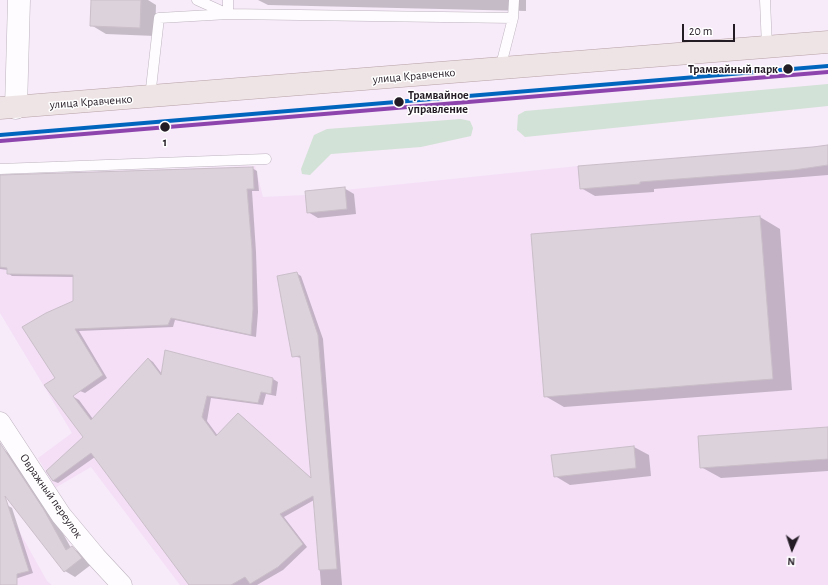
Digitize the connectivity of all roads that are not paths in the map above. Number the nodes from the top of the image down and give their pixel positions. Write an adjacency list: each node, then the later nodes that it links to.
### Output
1 (20, 0): 12 (main road)
2 (197, 0): 6 (lane)
3 (228, 0): 6 (lane)
4 (514, 0): 7 (lane)
5 (765, 0): 9 (lane)
6 (228, 14): 7 (lane); 11 (lane)
7 (513, 18): 10 (lane)
8 (828, 42): 9 (main road, улица Кравченко)
9 (767, 47): 10 (main road, улица Кравченко)
10 (500, 69): 11 (main road, улица Кравченко)
11 (150, 98): 12 (main road, улица Кравченко)
12 (8, 108)
13 (266, 159): 14 (lane)
14 (0, 169)
15 (0, 422): 16 (street, Овражный переулок)
16 (122, 585)

